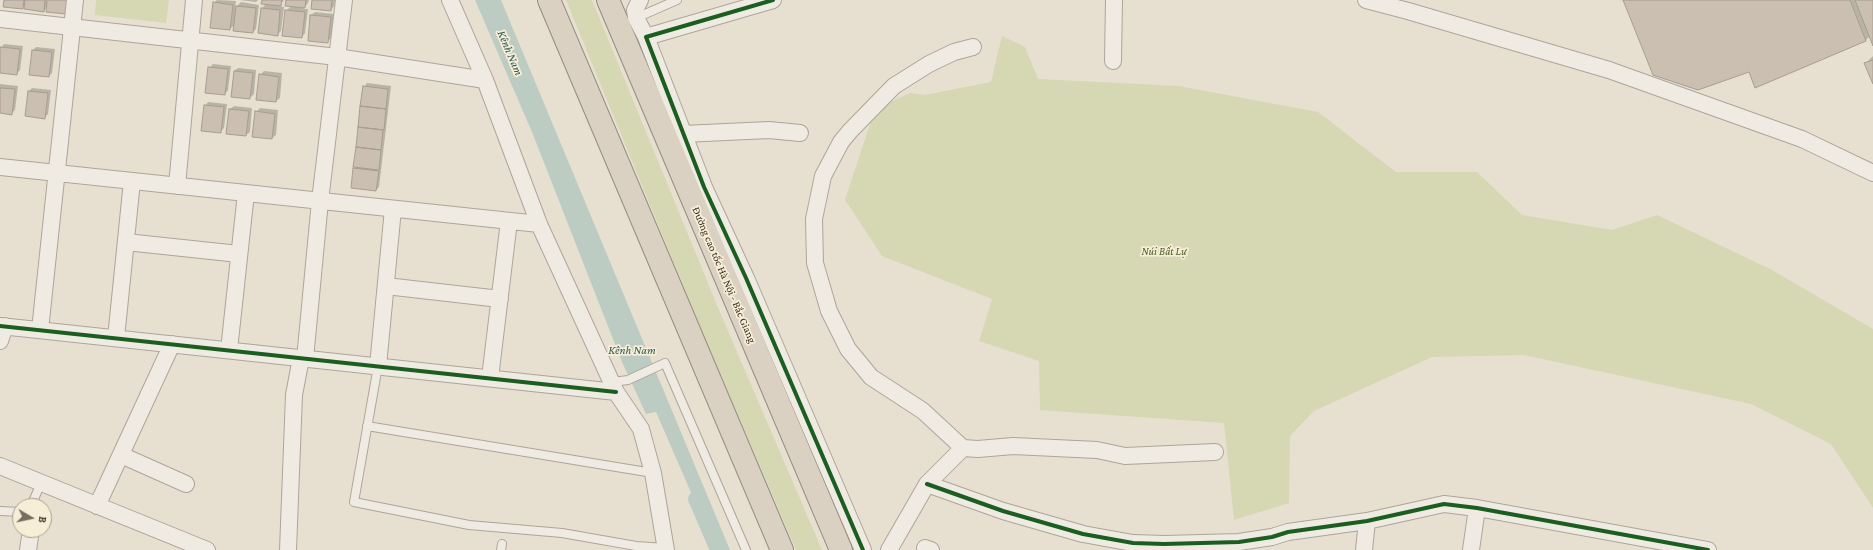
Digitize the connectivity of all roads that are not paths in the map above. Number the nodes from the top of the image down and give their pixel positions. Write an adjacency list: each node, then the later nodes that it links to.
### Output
1 (74, 0): 14 (street)
2 (194, 0): 16 (street)
3 (344, 0): 18 (street)
4 (450, 0): 20 (street)
5 (550, 0): 72 (highway)
6 (608, 0): 73 (highway, Đường cao tốc Hà Nội - Bắc Giang)
7 (640, 0): 12 (street)
8 (677, 0): 12 (lane)
9 (773, 0): 15 (street)
10 (1114, 0): 19 (street)
11 (1366, 0): 25 (street)
12 (636, 18): 15 (street)
13 (0, 19): 14 (street)
14 (72, 27): 16 (street); 24 (street)
15 (646, 37): 22 (street)
16 (190, 40): 18 (street); 27 (street)
17 (973, 48): 48 (street)
18 (337, 57): 20 (street); 29 (street)
19 (1113, 60)
20 (485, 80): 32 (street)
21 (800, 133): 22 (street)
22 (683, 134): 74 (street)
23 (0, 167): 24 (street)
24 (56, 173): 26 (street); 38 (street)
25 (1873, 173)
26 (132, 181): 27 (street); 33 (street)
27 (177, 186): 28 (street)
28 (246, 193): 29 (street); 34 (street)
29 (320, 201): 30 (street); 43 (street)
30 (393, 209): 31 (street); 35 (street)
31 (509, 221): 32 (street); 36 (street)
32 (539, 224): 46 (street)
33 (126, 242): 34 (street); 39 (street)
34 (239, 254): 42 (street)
35 (386, 286): 36 (street); 44 (street)
36 (500, 299): 45 (street)
37 (3, 326): 38 (street); 40 (street)
38 (40, 330): 39 (street)
39 (116, 338): 41 (street)
40 (0, 341)
41 (172, 344): 42 (street); 50 (street)
42 (229, 350): 43 (street)
43 (303, 358): 44 (street); 70 (street)
44 (378, 366): 45 (street); 47 (lane)
45 (490, 378): 46 (street)
46 (614, 387): 52 (street); 71 (lane)
47 (367, 426): 52 (lane); 67 (lane)
48 (963, 448): 49 (street); 55 (street)
49 (1215, 452)
50 (121, 455): 54 (street); 57 (street)
51 (0, 466): 53 (street)
52 (653, 473): 67 (street)
53 (41, 483): 56 (lane); 57 (street)
54 (186, 484)
55 (928, 484): 64 (street); 75 (street)
56 (34, 498)
57 (97, 506): 66 (street)
58 (1477, 508): 61 (street); 65 (street); 77 (street)
59 (0, 511): 60 (lane)
60 (12, 512)
61 (1367, 521): 63 (street); 76 (street)
62 (30, 538): 68 (street)
63 (1268, 544): 64 (street)
64 (1132, 546)
65 (1666, 546): 78 (street)
66 (190, 547): 69 (street)
67 (666, 549)
68 (28, 550)
69 (207, 550)
70 (288, 550)
71 (746, 550)
72 (782, 550)
73 (841, 550)
74 (863, 550)
75 (889, 550)
76 (1364, 550)
77 (1472, 550)
78 (1708, 550)

